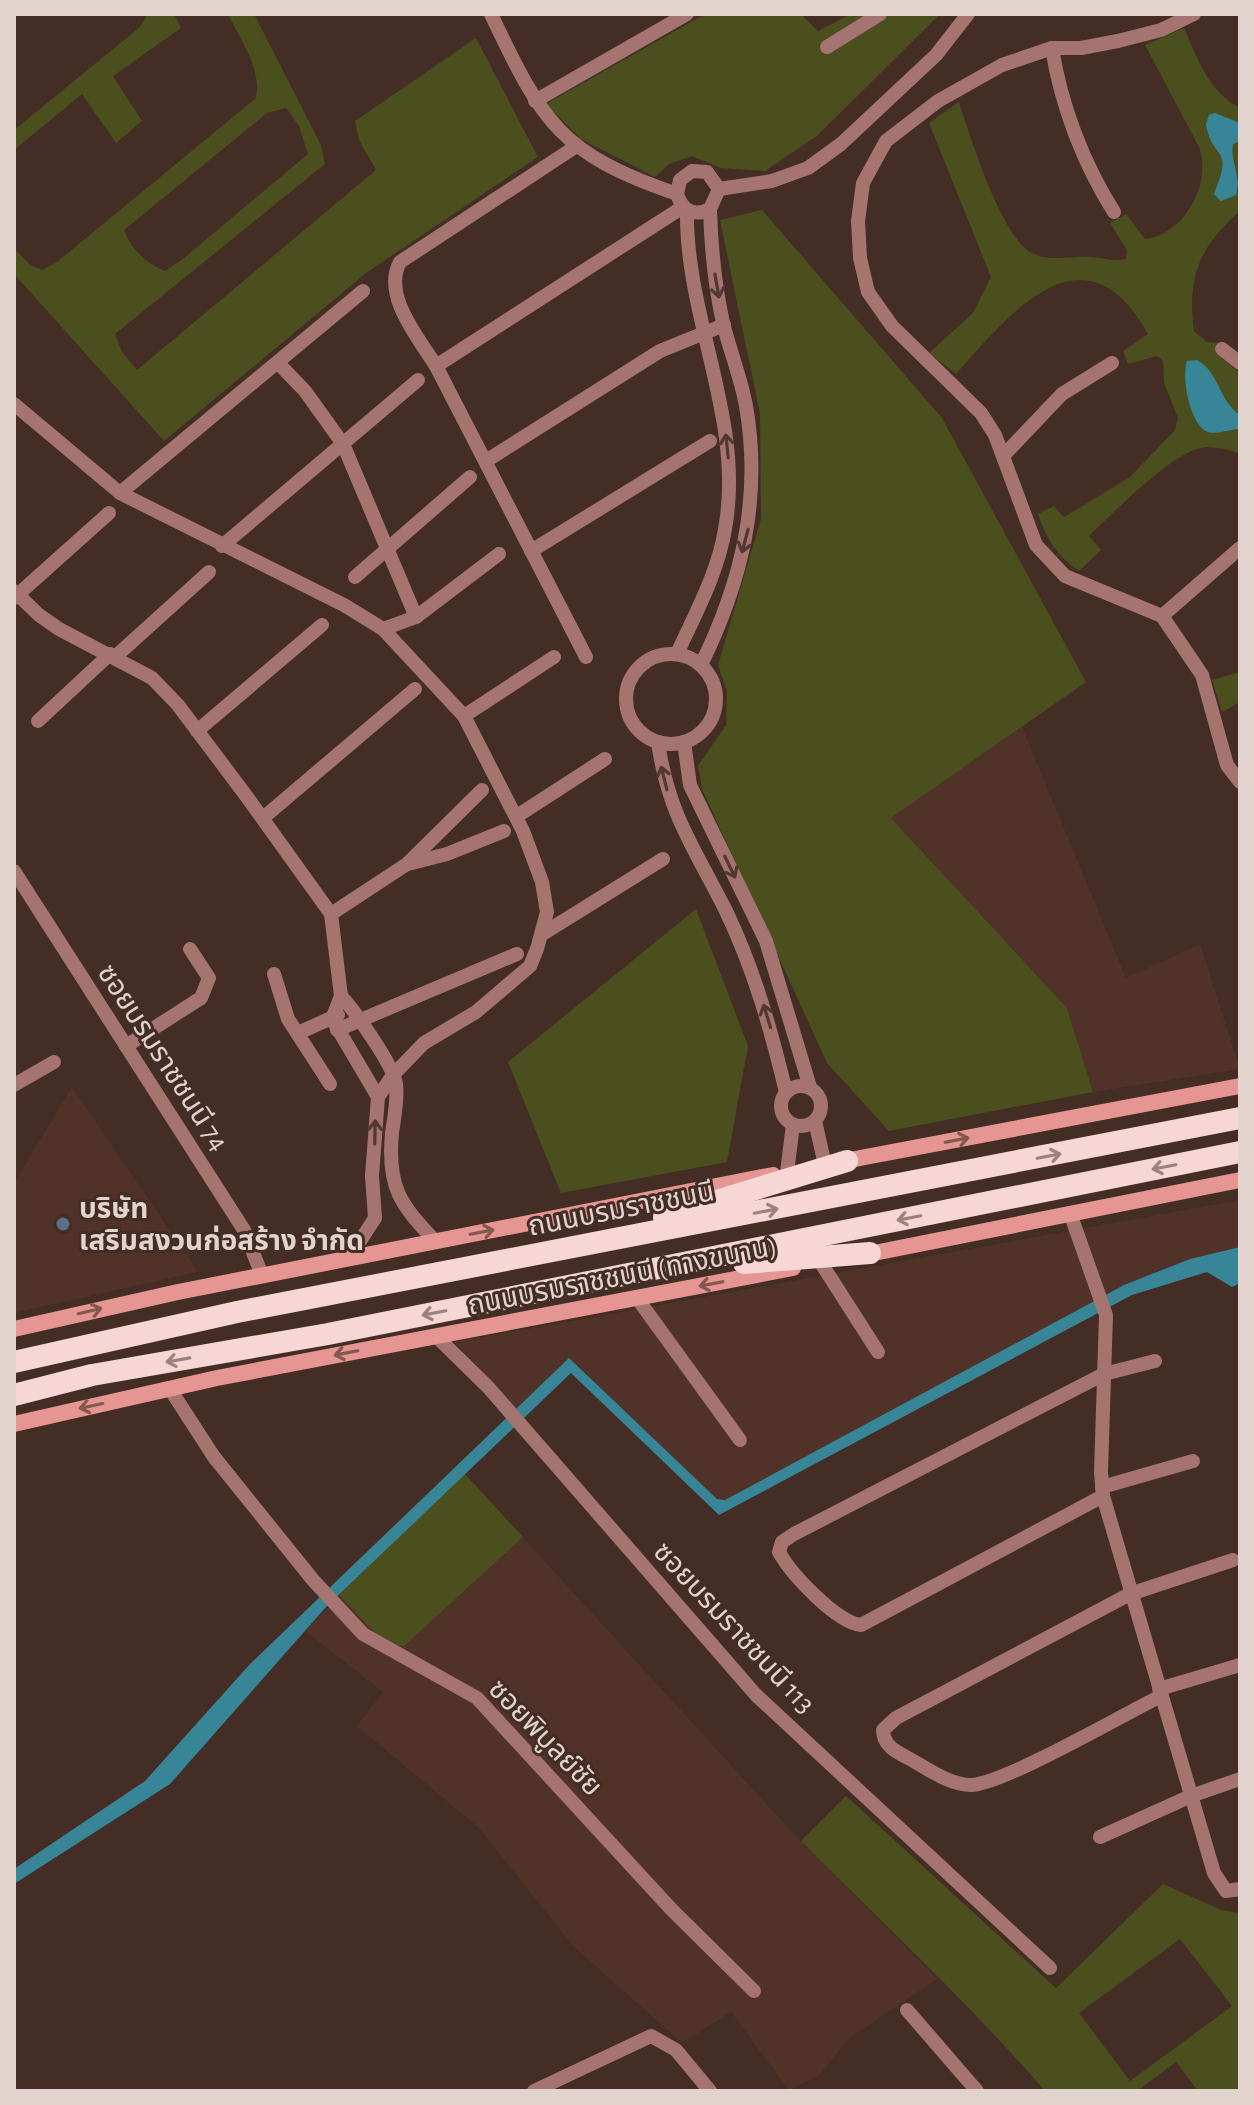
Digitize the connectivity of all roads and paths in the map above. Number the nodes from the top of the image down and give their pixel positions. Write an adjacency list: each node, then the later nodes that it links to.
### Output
1 (491, 14): 8 (street)
2 (687, 14): 8 (street)
3 (880, 14): 6 (street)
4 (968, 14): 10 (street)
5 (1194, 14): 7 (street)
6 (827, 47)
7 (1052, 48): 13 (street); 26 (street)
8 (535, 101): 9 (street)
9 (575, 147): 11 (street); 21 (street)
10 (719, 189): 11 (street); 12 (street)
11 (682, 204): 12 (street); 16 (street); 21 (street)
12 (710, 209): 15 (street, one-way to 15)
13 (1114, 212)
14 (363, 291): 19 (street)
15 (724, 325): 16 (street); 17 (street)
16 (702, 333): 18 (street); 27 (street)
17 (729, 343): 18 (street); 47 (street, one-way to 47)
18 (708, 348): 43 (street, one-way to 18)
19 (278, 363): 25 (street); 29 (street)
20 (1112, 363): 26 (street)
21 (436, 366): 27 (street)
22 (418, 380): 25 (street)
23 (14, 404): 29 (street)
24 (710, 441): 34 (street)
25 (343, 444): 31 (street); 32 (street)
26 (1003, 456): 39 (street)
27 (486, 461): 34 (street)
28 (470, 477): 32 (street)
29 (120, 493): 31 (street)
30 (109, 513): 38 (street)
31 (222, 546): 42 (street)
32 (389, 546): 37 (street); 40 (street)
33 (1240, 548): 39 (street)
34 (531, 551): 46 (street)
35 (499, 554): 40 (street)
36 (209, 572): 44 (street)
37 (355, 577)
38 (15, 595): 44 (street)
39 (1162, 616): 55 (street)
40 (416, 617): 42 (street)
41 (322, 625): 51 (street)
42 (383, 629): 49 (street)
43 (677, 654): 47 (street); 52 (street)
44 (112, 656): 50 (street); 51 (street)
45 (554, 657): 49 (street)
46 (586, 657)
47 (701, 665): 53 (street)
48 (415, 689): 58 (street)
49 (464, 716): 57 (street)
50 (38, 721)
51 (197, 731): 58 (street)
52 (658, 742): 53 (street); 78 (street, one-way to 52)
53 (684, 742): 77 (street, one-way to 77)
54 (605, 759): 57 (street)
55 (1240, 782)
56 (482, 790): 61 (street)
57 (517, 816): 64 (street)
58 (263, 818): 63 (street)
59 (504, 831): 61 (street)
60 (663, 859): 64 (street)
61 (407, 864): 63 (street)
62 (14, 871): 71 (street, ซอยบรมราชชนนี 74)
63 (331, 914): 68 (street)
64 (544, 933): 73 (street)
65 (190, 949): 71 (street)
66 (517, 954): 68 (street)
67 (274, 974): 70 (street)
68 (350, 1008): 69 (street); 69 (street); 73 (street)
69 (334, 1024): 70 (street); 79 (street)
70 (298, 1033): 74 (street)
71 (126, 1046): 95 (street, ซอยบรมราชชนนี 74)
72 (54, 1062): 75 (street)
73 (393, 1075): 79 (street); 86 (street)
74 (330, 1084)
75 (14, 1085)
76 (1240, 1086): 84 (main road, one-way to 76)
77 (810, 1087): 78 (street); 81 (street)
78 (786, 1092): 82 (street)
79 (378, 1097): 87 (street, one-way to 79)
80 (1240, 1118): 91 (highway, ถนนบรมราชชนนี, one-way to 80)
81 (815, 1121): 82 (street); 84 (street)
82 (793, 1125): 85 (street)
83 (1240, 1152): 96 (highway, one-way to 96)
84 (836, 1163): 85 (main road); 91 (highway)
85 (787, 1172): 90 (main road, one-way to 85)
86 (392, 1173): 87 (street); 90 (street)
87 (372, 1176): 93 (street)
88 (1240, 1180): 89 (main road, ถนนบรมราชชนนี (ทางขนาน))
89 (1070, 1213): 92 (main road, ถนนบรมราชชนนี (ทางขนาน)); 103 (street)
90 (435, 1241): 93 (main road)
91 (552, 1251): 102 (highway, ถนนบรมราชชนนี)
92 (870, 1253): 94 (main road, ถนนบรมราชชนนี (ทางขนาน)); 96 (highway)
93 (349, 1258): 95 (main road)
94 (821, 1263): 97 (main road, ถนนบรมราชชนนี (ทางขนาน), one-way to 97); 100 (street)
95 (262, 1275): 98 (main road, one-way to 95)
96 (606, 1278): 105 (highway, one-way to 105)
97 (637, 1298): 99 (main road, ถนนบรมราชชนนี (ทางขนาน)); 107 (street)
98 (14, 1329)
99 (437, 1337): 104 (main road, ถนนบรมราชชนนี (ทางขนาน), one-way to 104); 118 (street, ซอยบรมราชชนนี 113)
100 (878, 1352)
101 (1155, 1361): 103 (street)
102 (14, 1362)
103 (1104, 1374): 109 (street); 109 (street)
104 (170, 1389): 106 (main road, ถนนบรมราชชนนี (ทางขนาน), one-way to 106); 119 (street, ซอยพิบูลย์ชัย)
105 (14, 1395)
106 (14, 1424)
107 (740, 1440)
108 (1193, 1461): 109 (street)
109 (1103, 1492): 111 (street)
110 (1233, 1560): 111 (street)
111 (1130, 1594): 113 (street); 113 (street)
112 (1240, 1665): 113 (street)
113 (1162, 1698): 115 (street)
114 (1240, 1779): 115 (street)
115 (1191, 1796): 116 (street); 117 (street)
116 (1100, 1837)
117 (1233, 1890)
118 (1050, 1968)
119 (754, 1991)
120 (907, 2010): 123 (street)
121 (534, 2091): 122 (street)
122 (710, 2091)
123 (977, 2091)

